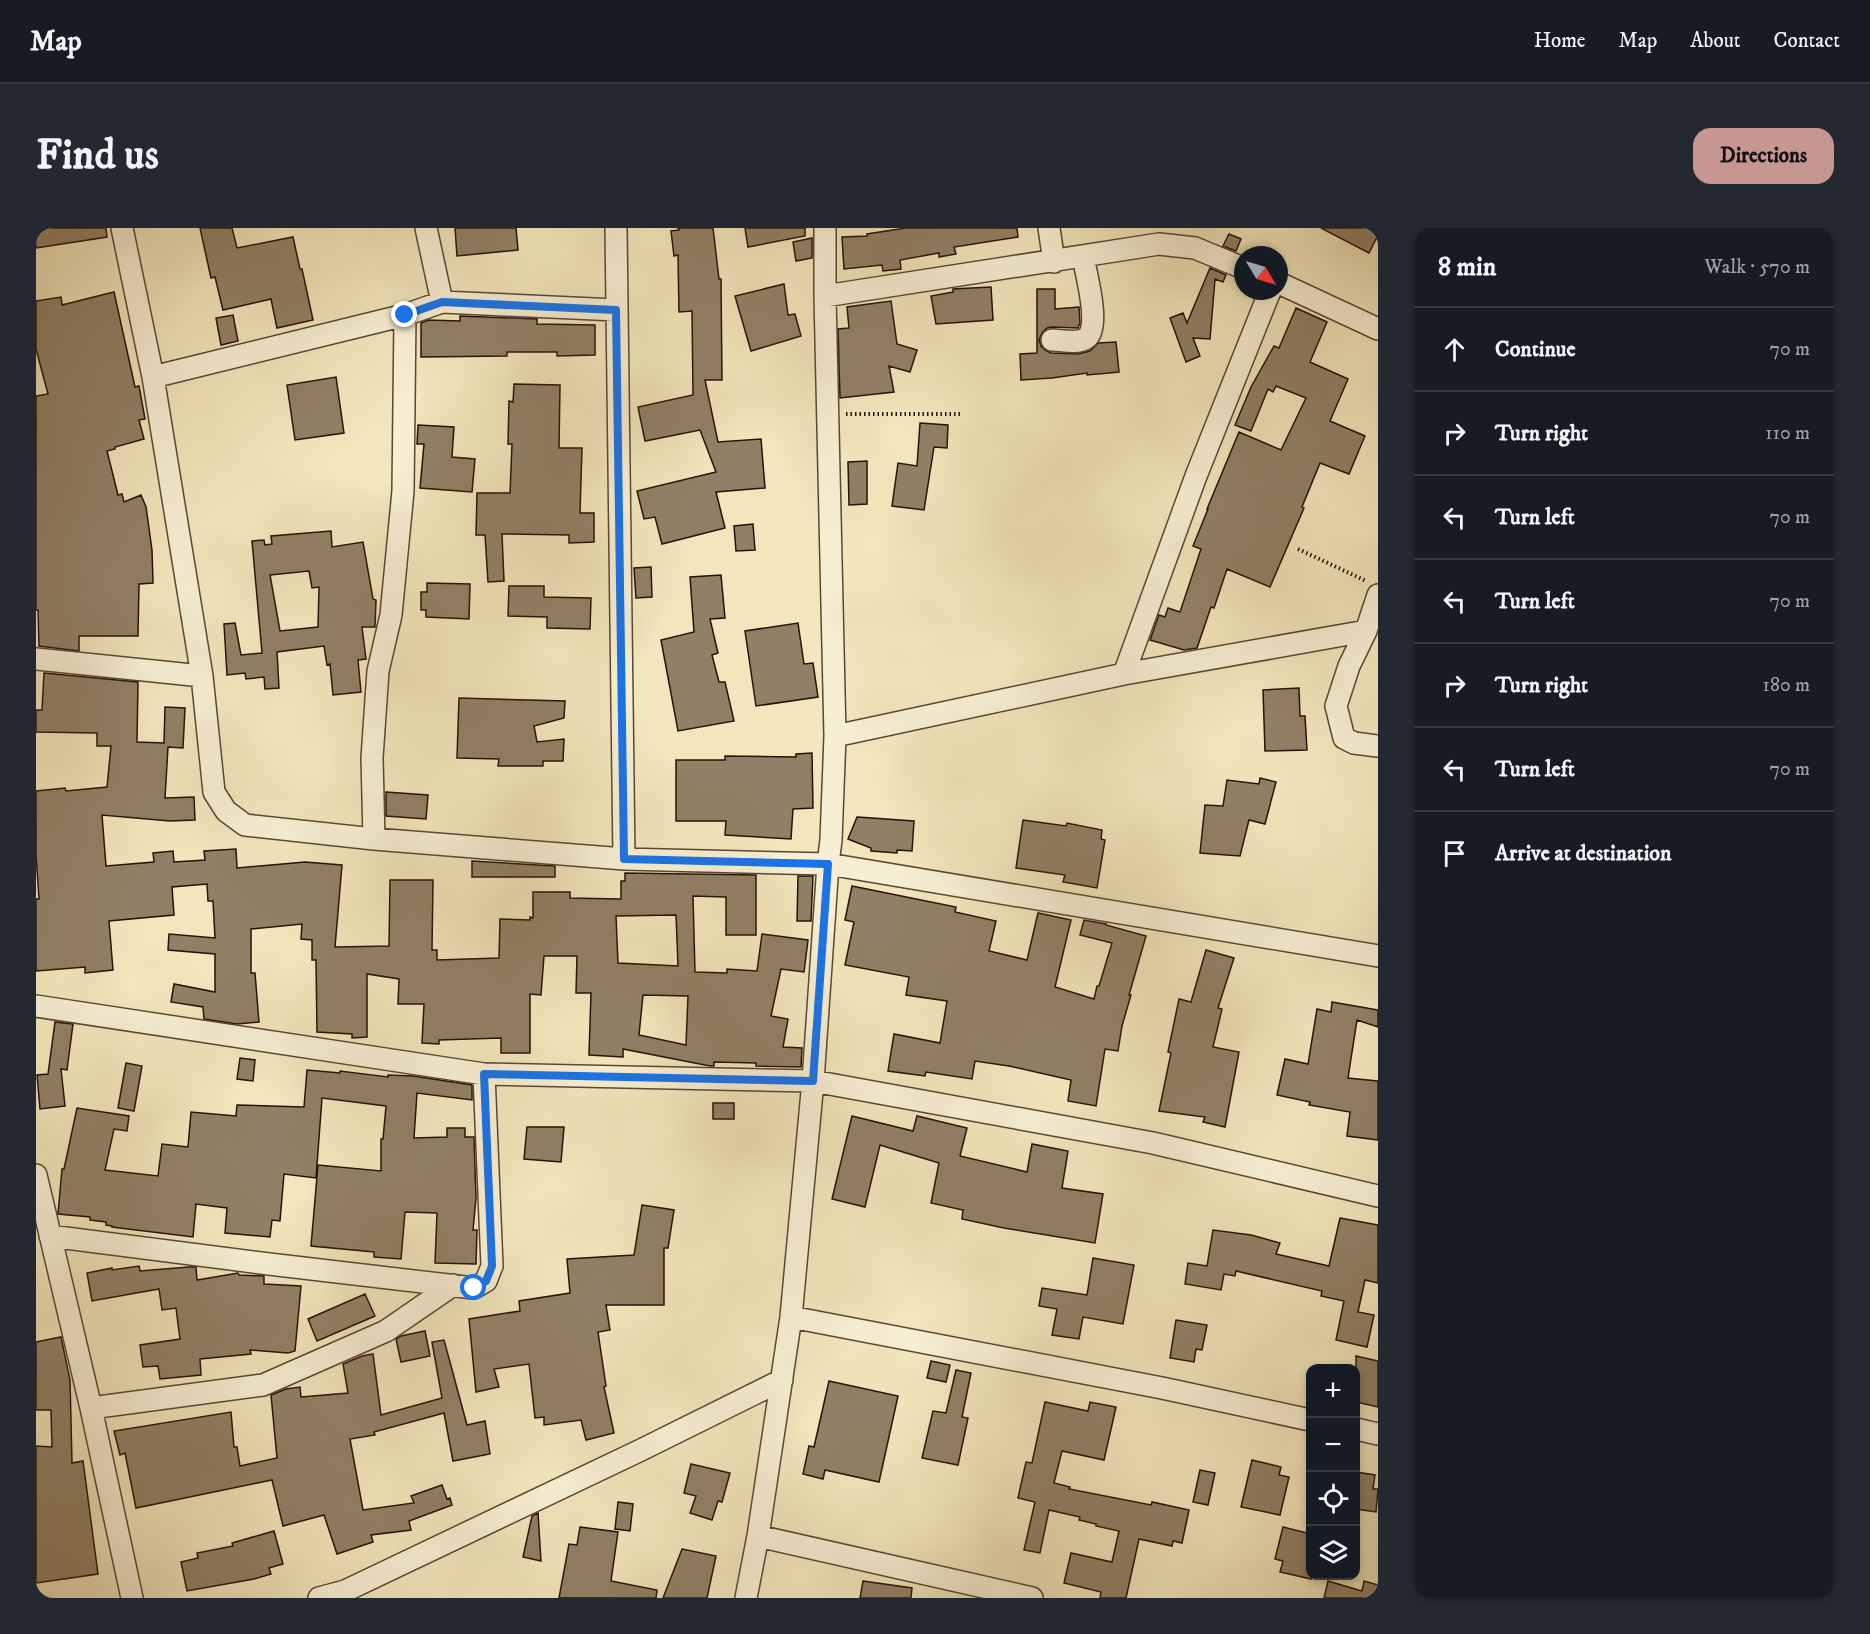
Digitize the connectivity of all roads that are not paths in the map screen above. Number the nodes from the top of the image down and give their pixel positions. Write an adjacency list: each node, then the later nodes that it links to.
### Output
1 (122, 228): 18 (street)
2 (426, 228): 13 (street)
3 (616, 228): 14 (street)
4 (825, 228): 11 (street)
5 (1049, 228): 8 (street)
6 (1164, 236): 7 (street); 9 (street)
7 (1083, 257): 8 (street); 17 (street)
8 (1054, 262): 11 (street)
9 (1234, 264)
10 (1288, 287): 16 (street)
11 (825, 297): 24 (street)
12 (1266, 300): 22 (street)
13 (442, 302): 14 (street); 15 (street)
14 (616, 310): 27 (street)
15 (405, 315): 18 (street); 26 (street)
16 (1378, 329)
17 (1052, 340)
18 (153, 377): 23 (street)
19 (1373, 588): 20 (street)
20 (1366, 631): 22 (street); 25 (street)
21 (36, 659): 23 (street)
22 (1124, 674): 24 (street)
23 (202, 676): 26 (street)
24 (835, 736): 28 (street)
25 (1378, 746)
26 (374, 839): 27 (street)
27 (624, 859): 28 (street)
28 (828, 864): 29 (street); 32 (street)
29 (1378, 956)
30 (36, 1006): 31 (street)
31 (484, 1074): 32 (street); 36 (street)
32 (813, 1081): 34 (street); 37 (street)
33 (36, 1175): 35 (street)
34 (1378, 1196)
35 (50, 1236): 36 (street); 39 (street)
36 (453, 1285): 39 (street)
37 (791, 1317): 38 (street); 40 (street)
38 (782, 1380): 43 (street); 45 (street)
39 (91, 1408): 44 (street)
40 (1306, 1419)
41 (1360, 1430): 42 (street)
42 (1378, 1434)
43 (758, 1536): 46 (street); 47 (street)
44 (132, 1598)
45 (319, 1598)
46 (746, 1598)
47 (1032, 1598)

